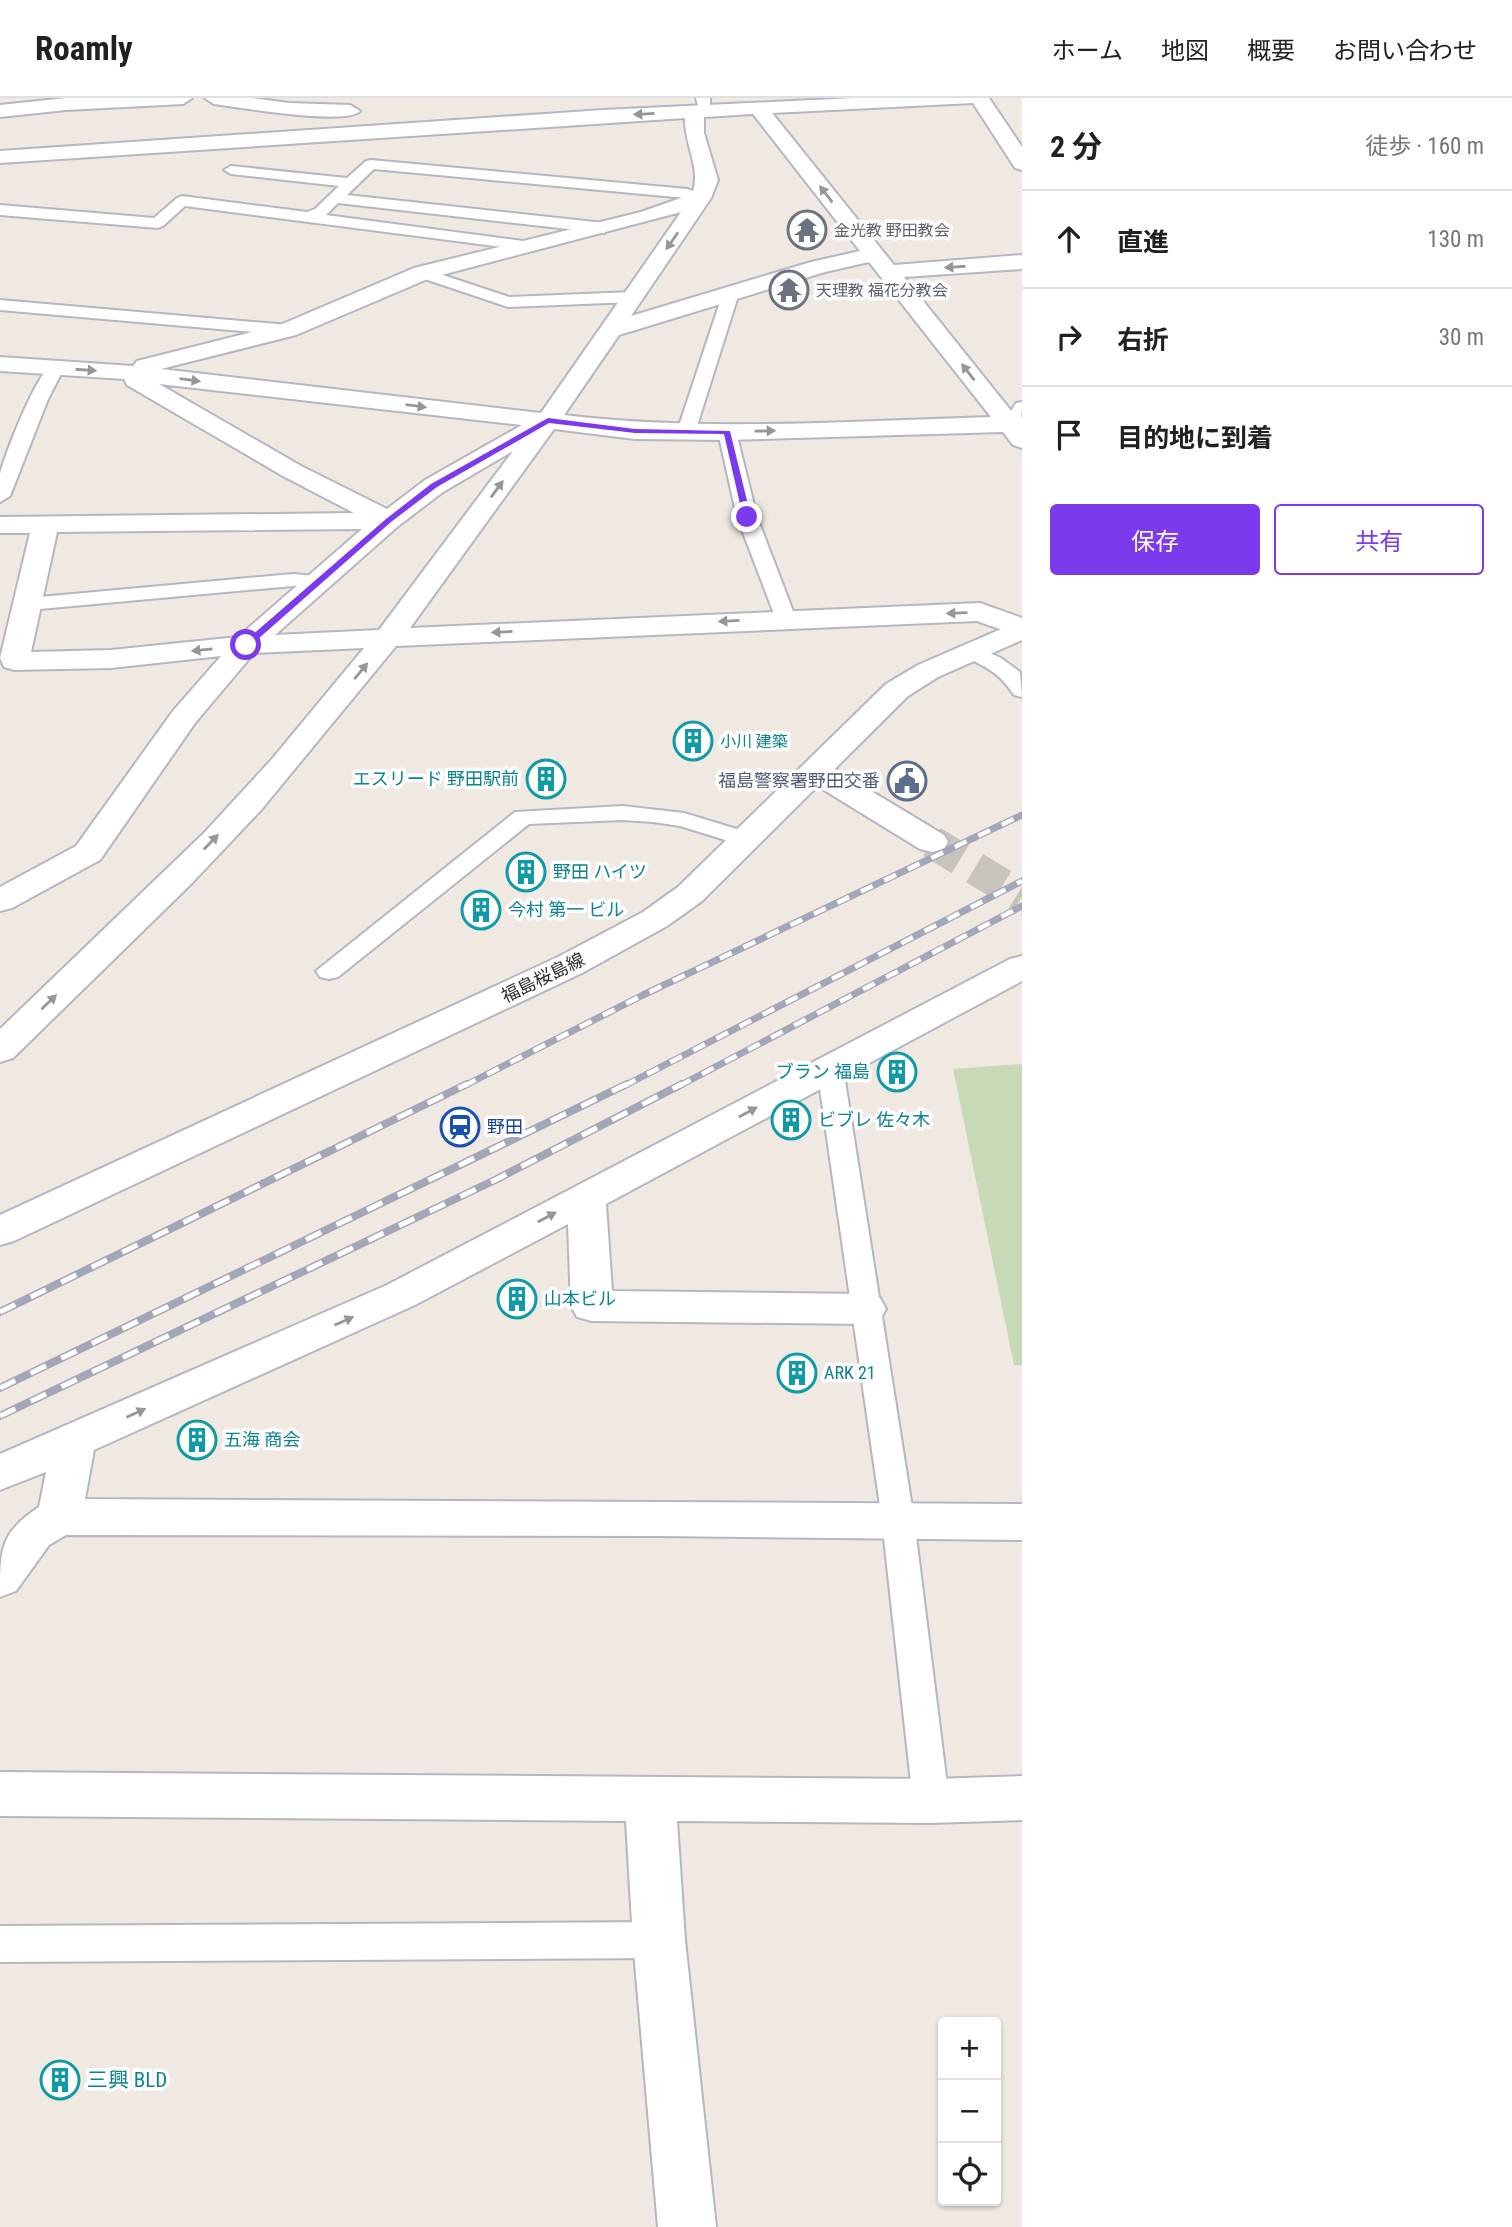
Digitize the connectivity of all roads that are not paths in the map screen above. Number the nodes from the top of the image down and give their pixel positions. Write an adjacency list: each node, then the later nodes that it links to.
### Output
1 (183, 98): 9 (street)
2 (214, 98): 10 (street)
3 (593, 98): 11 (street)
4 (970, 98): 6 (street)
5 (979, 98): 13 (street)
6 (856, 100): 8 (street)
7 (701, 107): 8 (street); 11 (street, one-way to 11); 17 (street)
8 (758, 108): 22 (street, one-way to 8)
9 (0, 111)
10 (366, 114): 11 (street); 12 (street)
11 (603, 117)
12 (0, 157)
13 (1022, 164)
14 (231, 170): 15 (lane)
15 (351, 183): 16 (lane); 17 (lane)
16 (335, 198): 19 (lane); 20 (lane)
17 (701, 198): 20 (street); 27 (street, one-way to 27)
18 (0, 210): 19 (lane)
19 (307, 218): 21 (lane)
20 (604, 228): 21 (street)
21 (533, 246): 25 (street)
22 (874, 254): 24 (street); 26 (street)
23 (1022, 262): 24 (street, one-way to 24)
24 (888, 272): 35 (street, one-way to 24)
25 (422, 273): 27 (lane); 29 (street)
26 (731, 293): 30 (street); 36 (lane)
27 (633, 297): 30 (street)
28 (0, 305): 29 (lane)
29 (288, 330): 33 (street)
30 (610, 330): 34 (street)
31 (0, 364): 32 (street)
32 (55, 368): 33 (street, one-way to 33); 38 (lane)
33 (122, 372): 34 (street, one-way to 34); 39 (street)
34 (548, 421): 36 (street); 39 (street); 46 (street, one-way to 34)
35 (1019, 424): 37 (street, one-way to 35)
36 (686, 432): 37 (street)
37 (727, 432): 44 (lane)
38 (0, 496)
39 (388, 521): 41 (street); 42 (street)
40 (0, 525): 41 (street)
41 (45, 525): 43 (street)
42 (320, 581): 43 (lane); 47 (street)
43 (29, 604): 48 (street)
44 (786, 619): 45 (street, one-way to 44); 46 (street, one-way to 46)
45 (1022, 629): 49 (street, 福島桜島線)
46 (388, 638): 47 (street); 57 (street, one-way to 46)
47 (246, 645): 48 (street, one-way to 48); 54 (street)
48 (11, 650)
49 (972, 651): 50 (lane); 51 (street, 福島桜島線)
50 (1022, 690)
51 (817, 772): 52 (street, 福島桜島線); 53 (street)
52 (746, 839): 56 (lane); 60 (street, 福島桜島線)
53 (933, 842)
54 (0, 901)
55 (1022, 967): 58 (street)
56 (329, 971)
57 (0, 1050)
58 (830, 1068): 59 (street, one-way to 58); 61 (lane)
59 (586, 1196): 61 (street); 62 (street, one-way to 59)
60 (0, 1231)
61 (865, 1309): 65 (lane)
62 (74, 1441): 63 (street); 64 (street)
63 (0, 1474)
64 (59, 1517): 65 (street); 67 (street)
65 (898, 1520): 66 (street); 71 (lane)
66 (1022, 1522)
67 (0, 1578)
68 (0, 1794): 69 (street)
69 (650, 1798): 71 (street); 72 (street)
70 (1022, 1798): 71 (street)
71 (931, 1801)
72 (659, 1940): 73 (lane); 74 (street)
73 (0, 1944)
74 (687, 2227)

